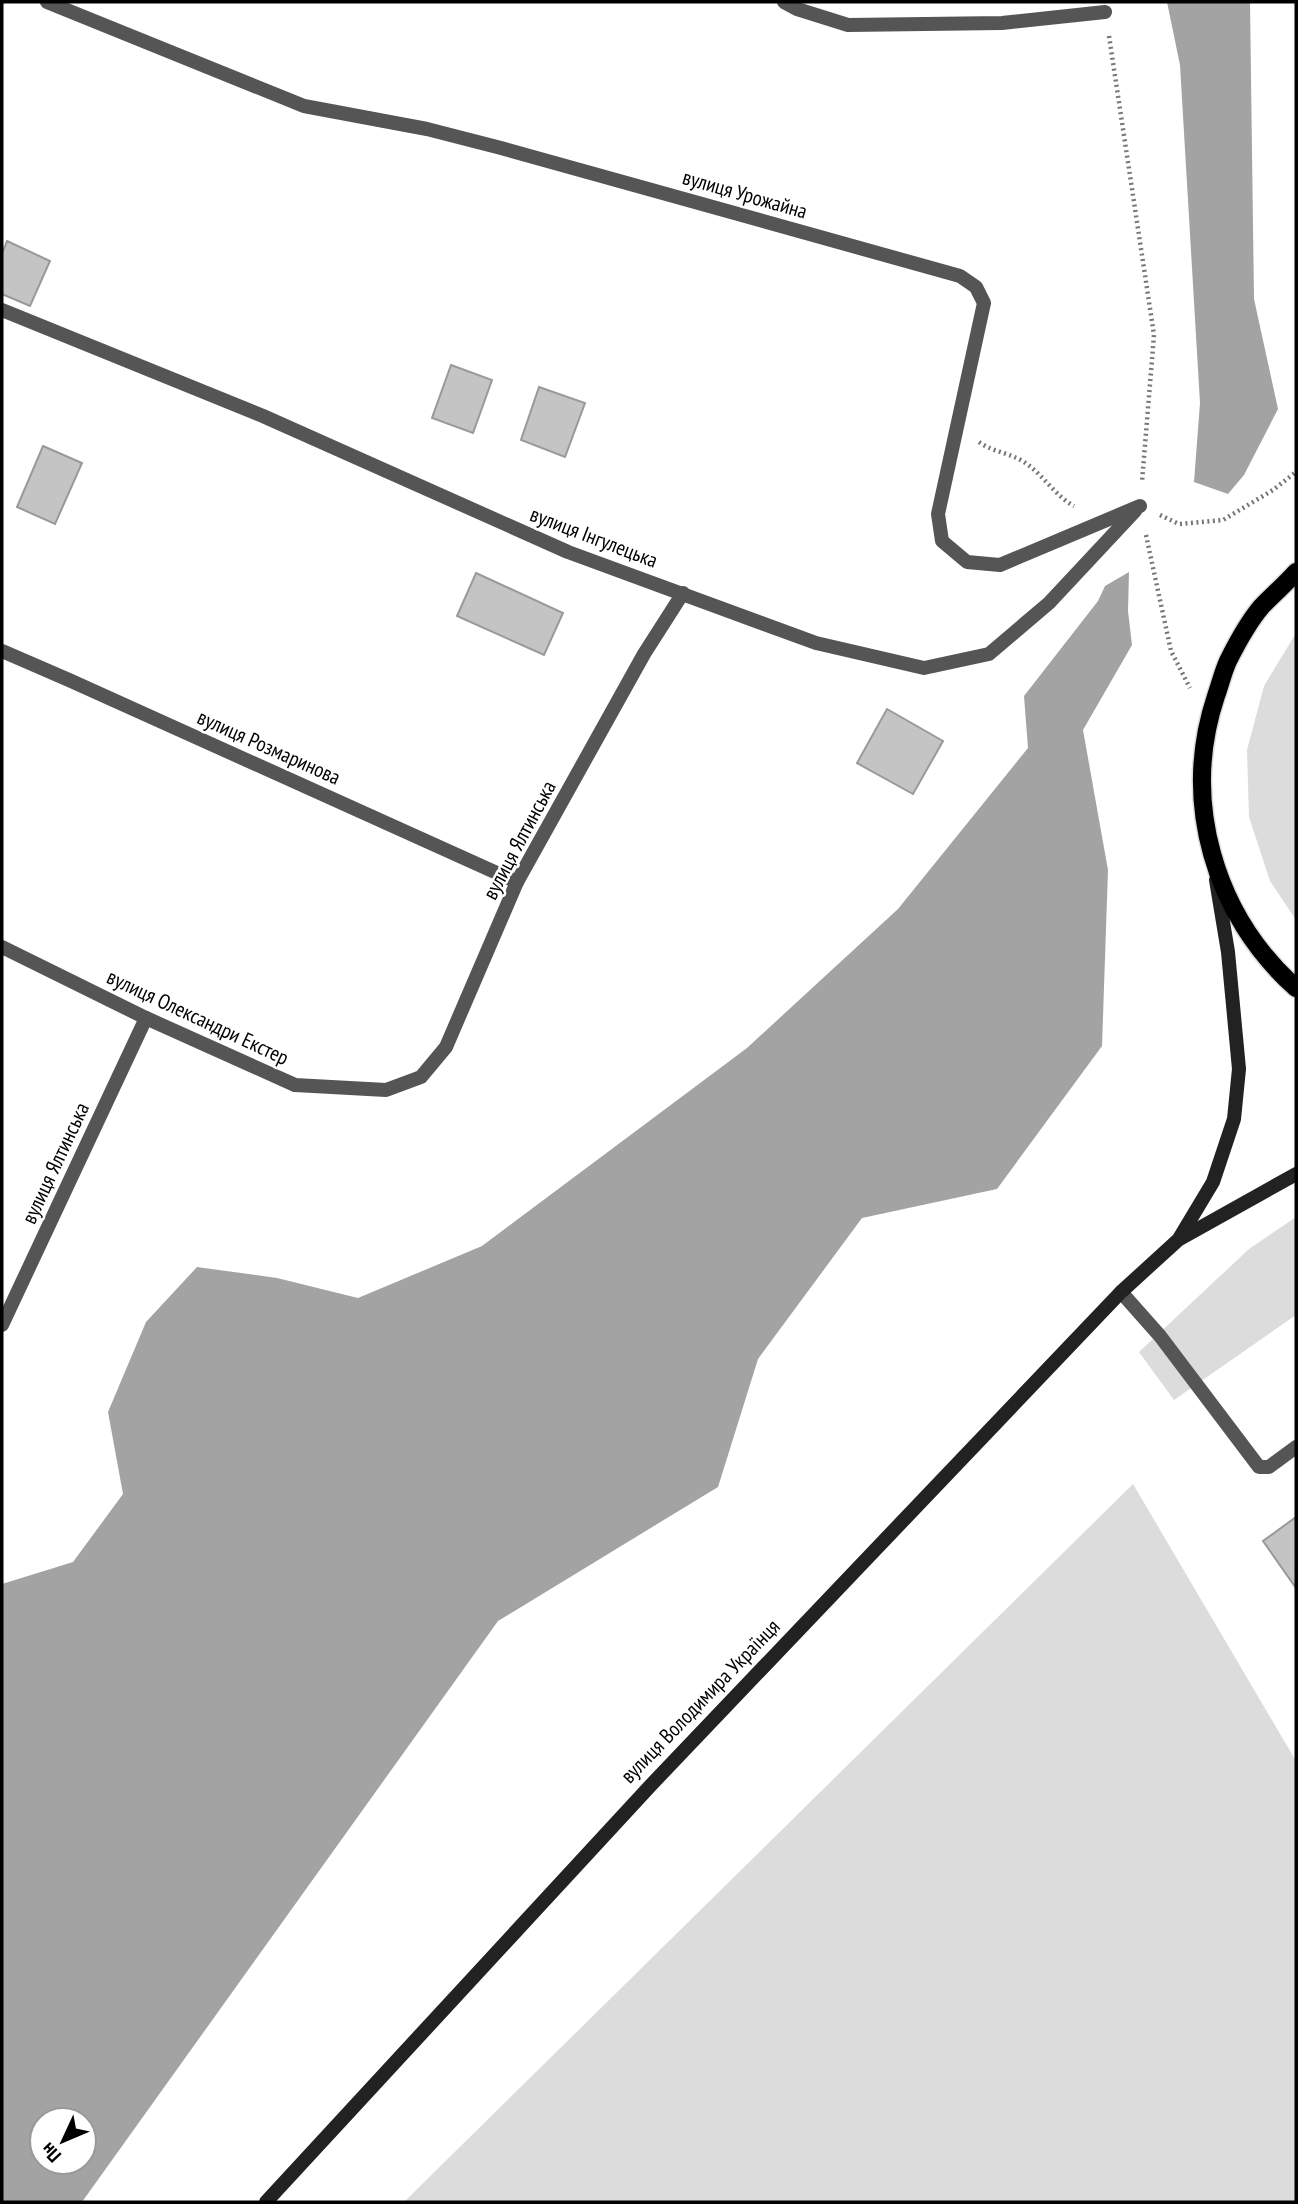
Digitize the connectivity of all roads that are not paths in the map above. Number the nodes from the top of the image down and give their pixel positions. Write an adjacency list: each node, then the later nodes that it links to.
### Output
1 (47, 2): 5 (street, вулиця Урожайна)
2 (784, 2): 3 (street)
3 (1105, 12)
4 (2, 310): 7 (street, вулиця Інгулецька)
5 (1140, 506): 7 (street, вулиця Інгулецька)
6 (1296, 572): 9 (main road)
7 (683, 593): 10 (street, вулиця Ялтинська)
8 (2, 651): 10 (street, вулиця Розмаринова)
9 (1211, 855): 12 (main road); 16 (main road, вулиця Володимира Українця)
10 (517, 882): 14 (street, вулиця Ялтинська)
11 (2, 947): 13 (street, вулиця Олександри Екстер)
12 (1296, 988)
13 (146, 1018): 14 (street, вулиця Олександри Екстер); 18 (street, вулиця Ялтинська)
14 (386, 1090)
15 (1296, 1174): 16 (main road, вулиця Володимира Українця)
16 (1178, 1240): 17 (main road, вулиця Володимира Українця)
17 (1121, 1292): 19 (street); 20 (main road, вулиця Володимира Українця)
18 (2, 1325)
19 (1296, 1447)
20 (266, 2202)

